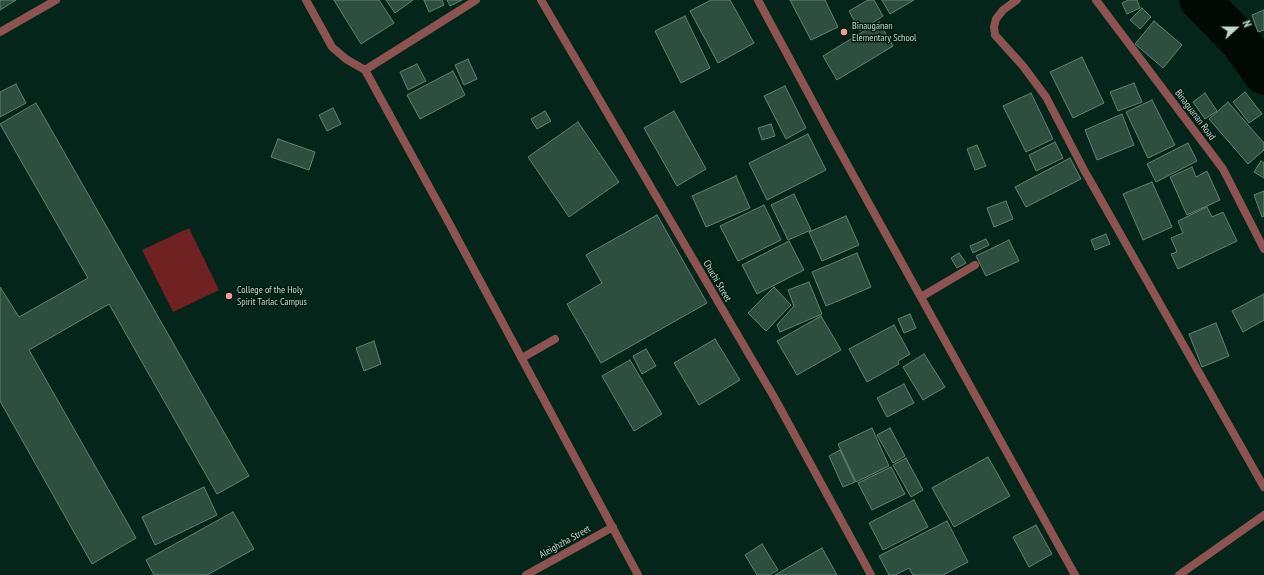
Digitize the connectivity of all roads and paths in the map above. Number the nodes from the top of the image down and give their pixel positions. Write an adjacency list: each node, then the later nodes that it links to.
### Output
1 (56, 0): 8 (street)
2 (306, 0): 9 (street)
3 (476, 0): 9 (street)
4 (541, 0): 20 (street, Chuchi Street)
5 (758, 0): 12 (street)
6 (1017, 0): 15 (street)
7 (1096, 0): 10 (street, Binaguanan Road)
8 (0, 32)
9 (365, 70): 14 (street)
10 (1264, 249)
11 (975, 265): 12 (street)
12 (921, 298): 21 (street)
13 (555, 339): 14 (street)
14 (522, 358): 17 (street)
15 (1264, 487)
16 (1264, 515): 22 (street)
17 (613, 527): 18 (street, Aleighzha Street); 19 (street)
18 (526, 575)
19 (638, 575)
20 (871, 575)
21 (1076, 575)
22 (1179, 575)

